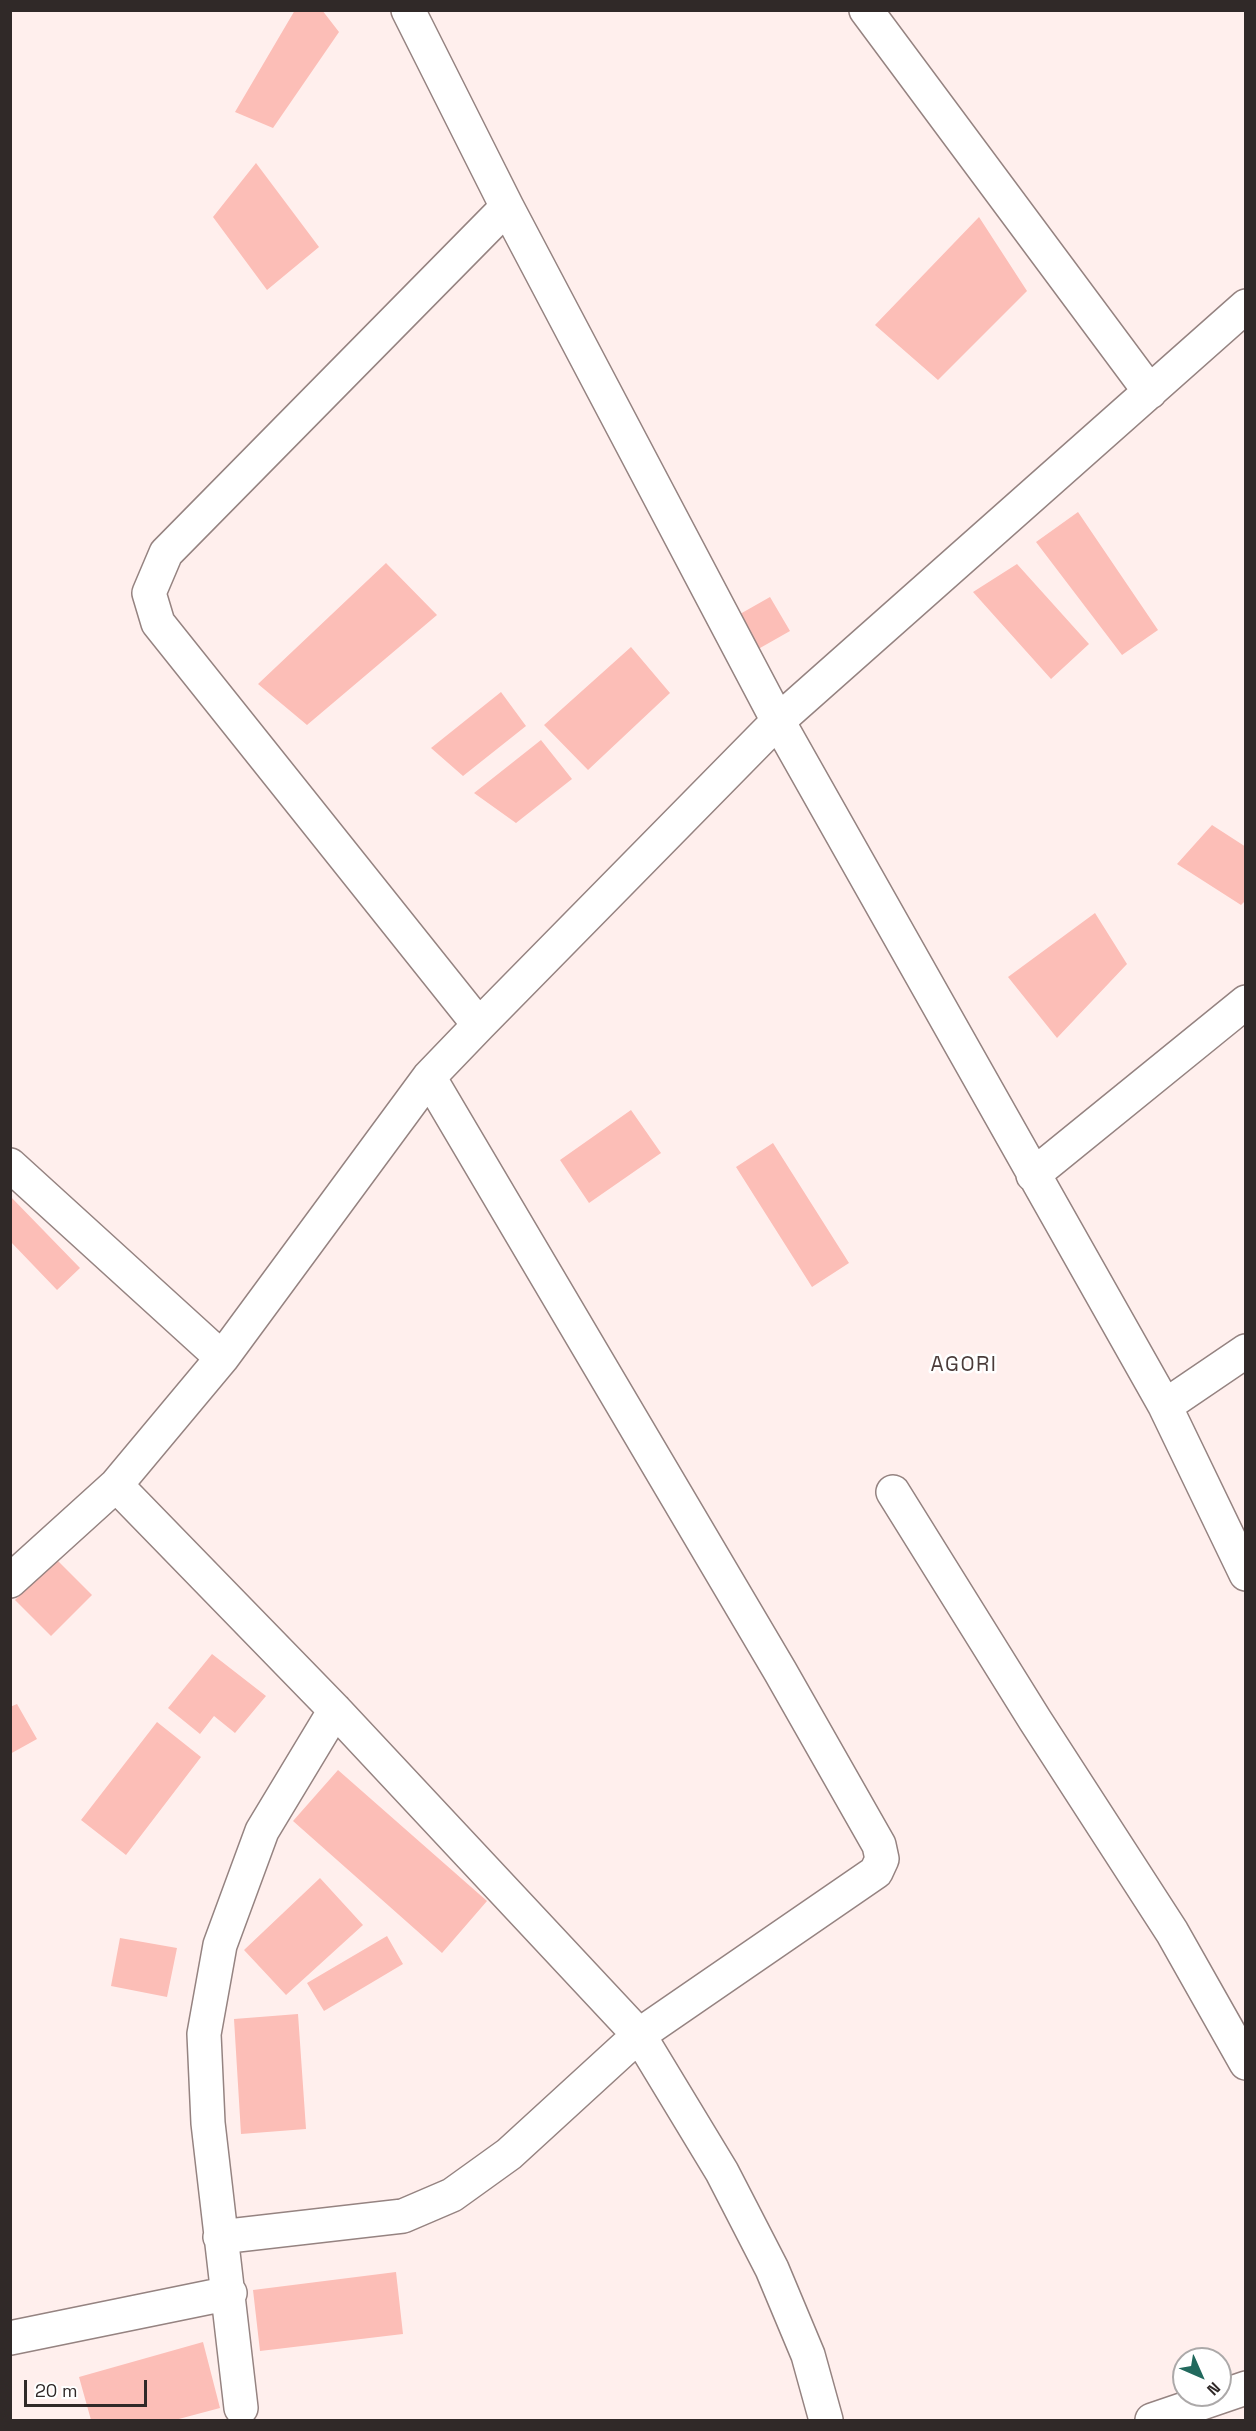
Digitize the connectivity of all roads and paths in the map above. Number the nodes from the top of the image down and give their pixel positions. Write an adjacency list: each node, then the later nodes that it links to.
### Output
1 (408, 10): 3 (street)
2 (866, 10): 5 (street)
3 (507, 207): 6 (street); 8 (street)
4 (1245, 306): 5 (street)
5 (1149, 392): 6 (street)
6 (778, 721): 8 (street); 11 (street)
7 (1245, 1002): 11 (street)
8 (479, 1025): 9 (street)
9 (429, 1077): 13 (street); 20 (street)
10 (10, 1165): 13 (street)
11 (1033, 1175): 14 (street)
12 (1245, 1351): 14 (street)
13 (222, 1358): 15 (street)
14 (1165, 1406): 17 (street)
15 (116, 1485): 18 (street); 19 (street)
16 (892, 1492): 21 (street)
17 (1245, 1574)
18 (10, 1581)
19 (335, 1710): 20 (street); 22 (street)
20 (639, 2035): 22 (street); 28 (street)
21 (1245, 2064)
22 (220, 2237): 23 (street)
23 (230, 2293): 25 (street); 27 (street)
24 (10, 2332): 25 (street)
25 (11, 2338)
26 (1245, 2388): 29 (street)
27 (241, 2408)
28 (826, 2421)
29 (1152, 2421)

